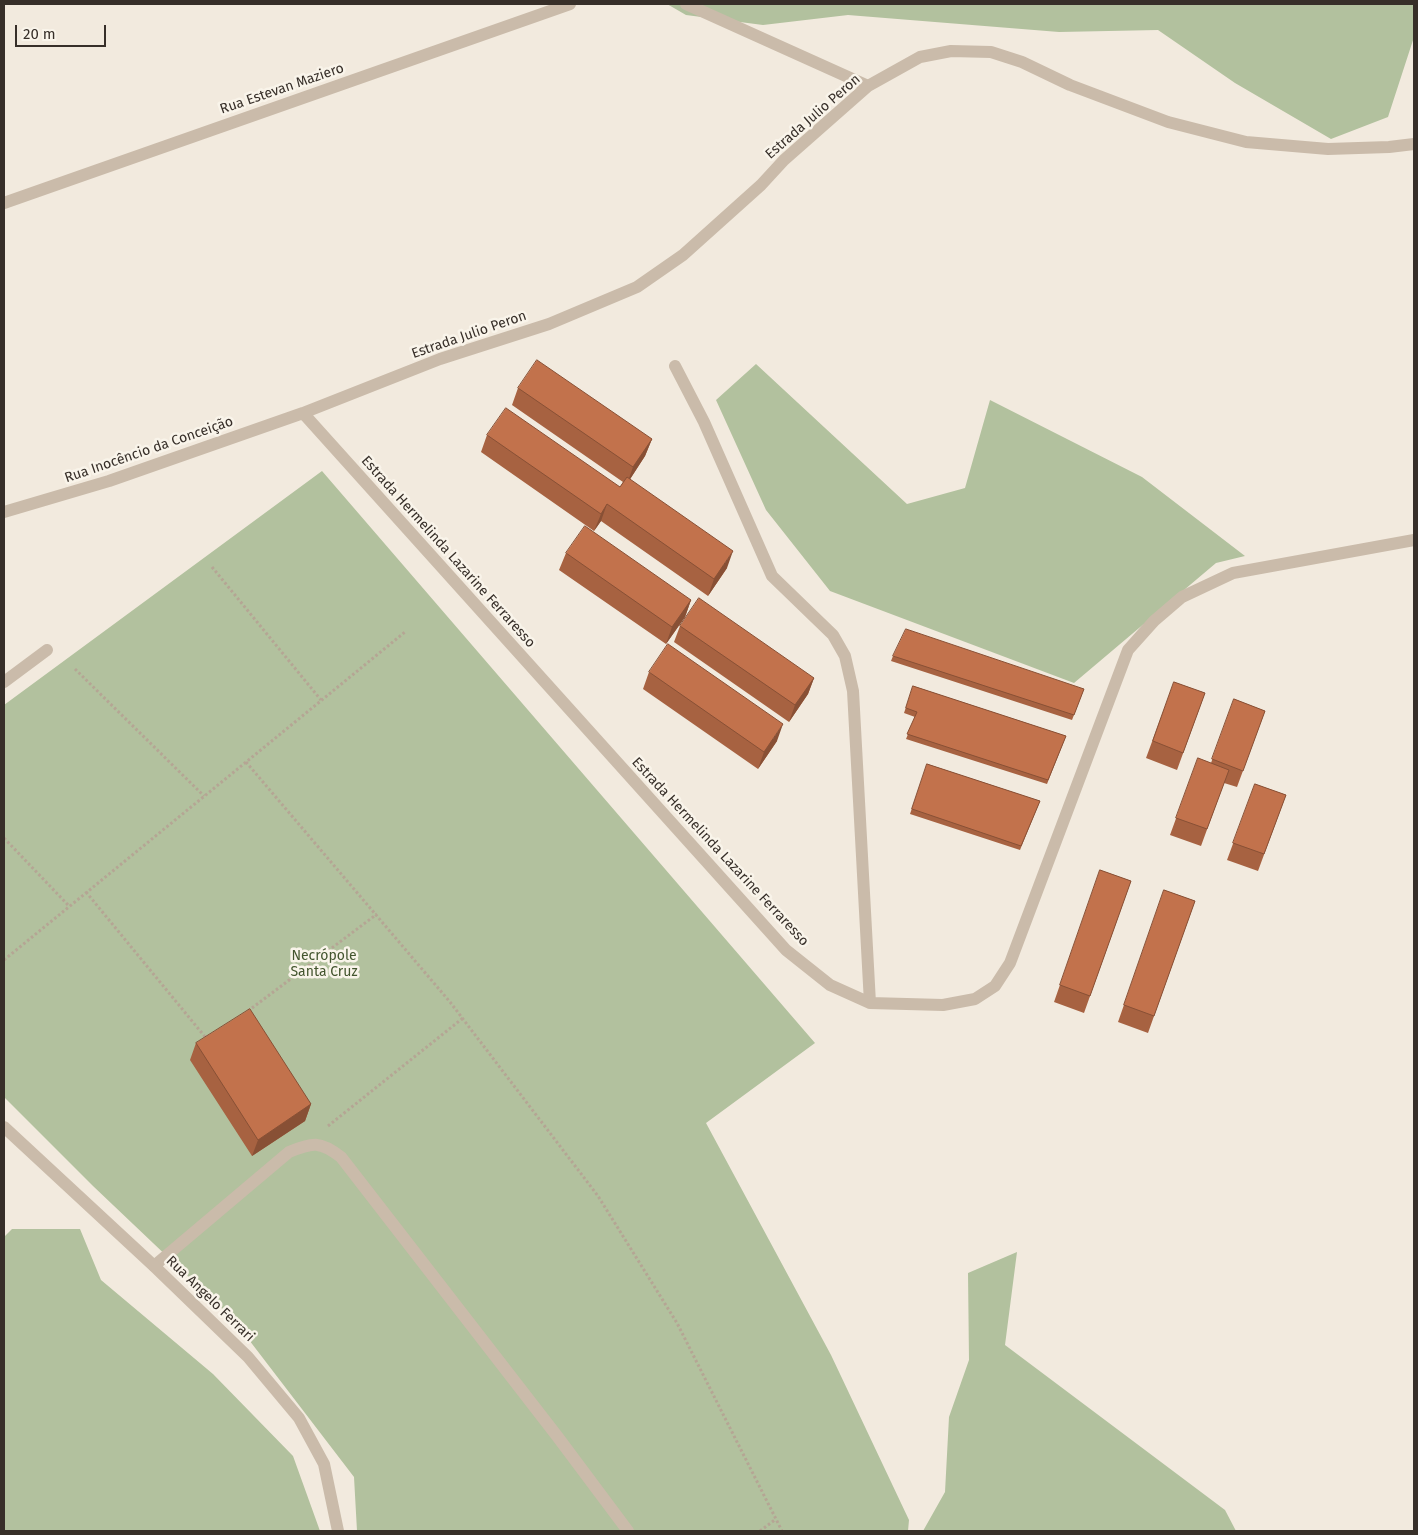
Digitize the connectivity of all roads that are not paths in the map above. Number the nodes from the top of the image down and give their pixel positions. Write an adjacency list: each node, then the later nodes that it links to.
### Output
1 (570, 4): 5 (street, Rua Estevan Maziero)
2 (686, 4): 3 (street)
3 (868, 86): 4 (street, Estrada Julio Peron); 7 (street, Estrada Julio Peron)
4 (1414, 144)
5 (4, 203)
6 (675, 366): 12 (street)
7 (303, 413): 8 (street, Rua Inocêncio da Conceição); 12 (street, Estrada Hermelinda Lazarine Ferraresso)
8 (4, 512)
9 (1414, 540): 12 (street, Estrada Hermelinda Lazarine Ferraresso)
10 (47, 650): 11 (street)
11 (4, 682)
12 (870, 1003)
13 (4, 1127): 14 (street, Rua Angelo Ferrari)
14 (154, 1266): 15 (street, Rua Angelo Ferrari); 16 (street)
15 (338, 1531)
16 (628, 1531)

